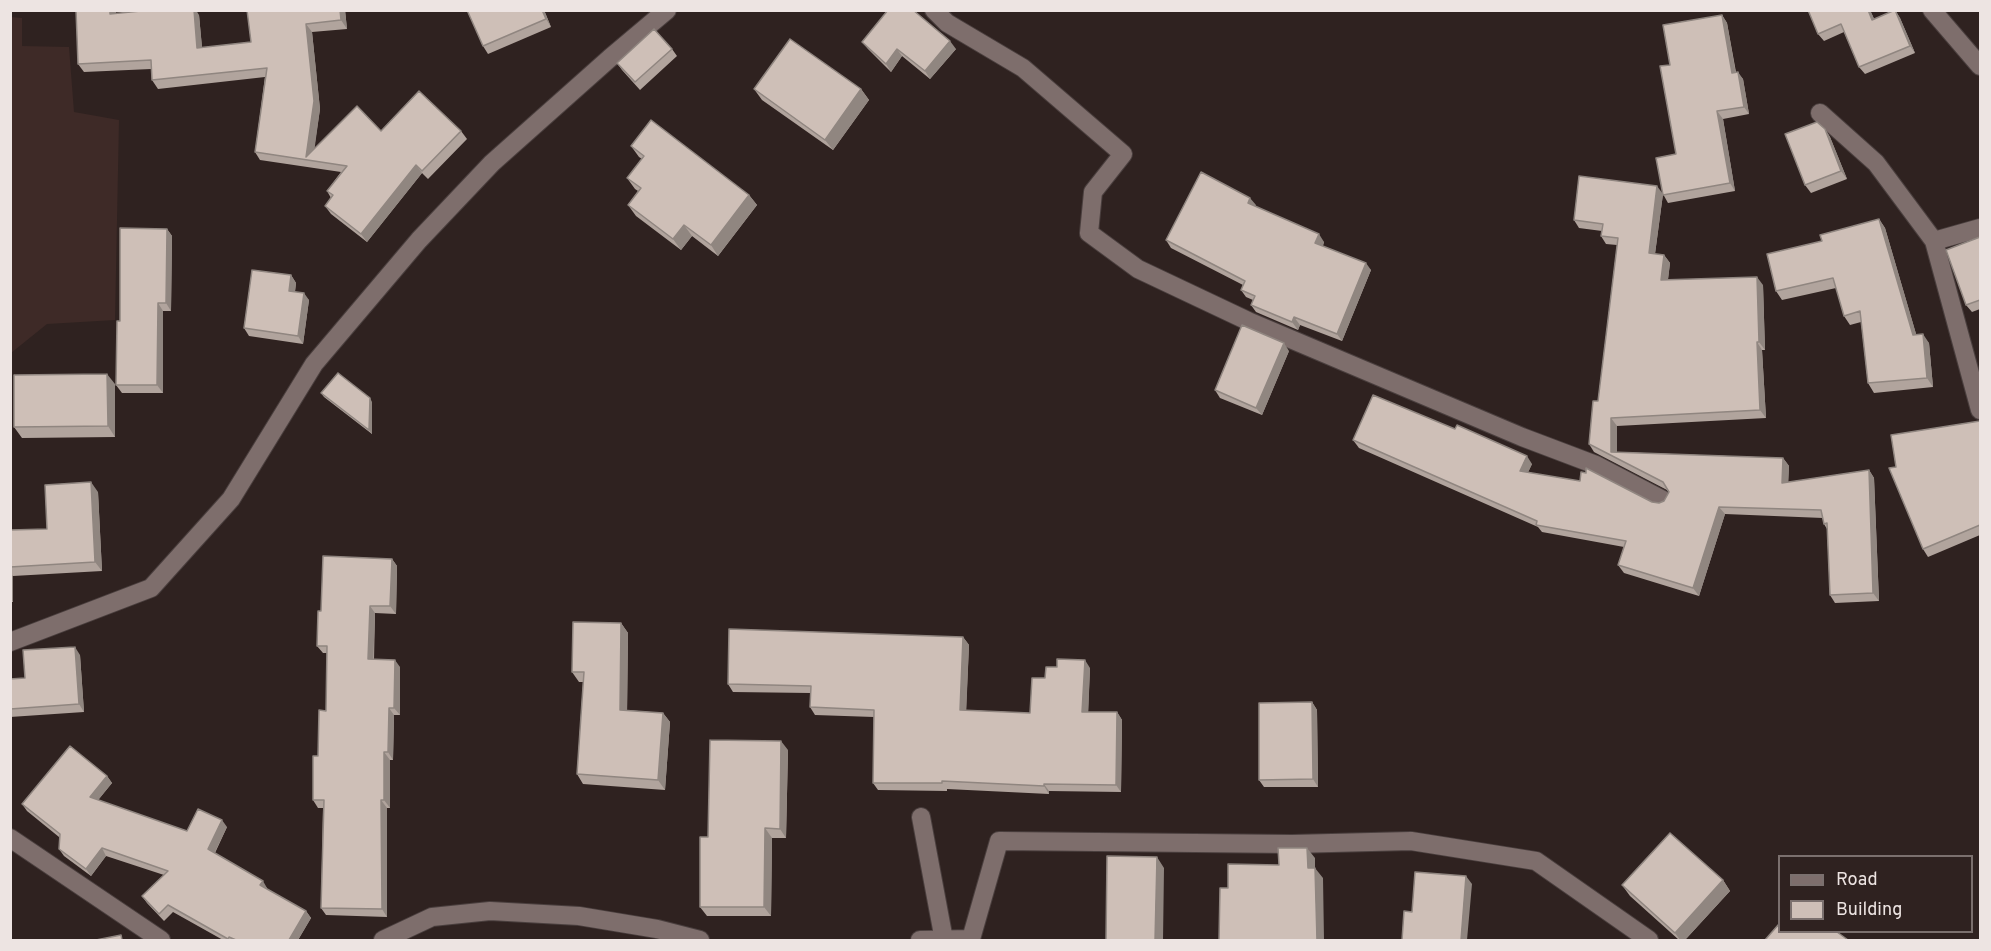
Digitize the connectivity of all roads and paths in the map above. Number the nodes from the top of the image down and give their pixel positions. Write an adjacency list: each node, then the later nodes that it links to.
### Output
1 (667, 10): 10 (street)
2 (934, 10): 9 (street)
3 (1932, 10): 4 (street)
4 (1980, 66)
5 (1820, 113): 7 (street)
6 (1980, 228): 7 (street)
7 (1934, 242): 8 (street)
8 (1980, 410)
9 (1663, 500)
10 (10, 642)
11 (921, 817): 17 (street)
12 (10, 838): 13 (street)
13 (155, 939)
14 (383, 940): 15 (street)
15 (700, 940)
16 (920, 940): 17 (street)
17 (944, 940): 18 (street)
18 (1649, 940)

